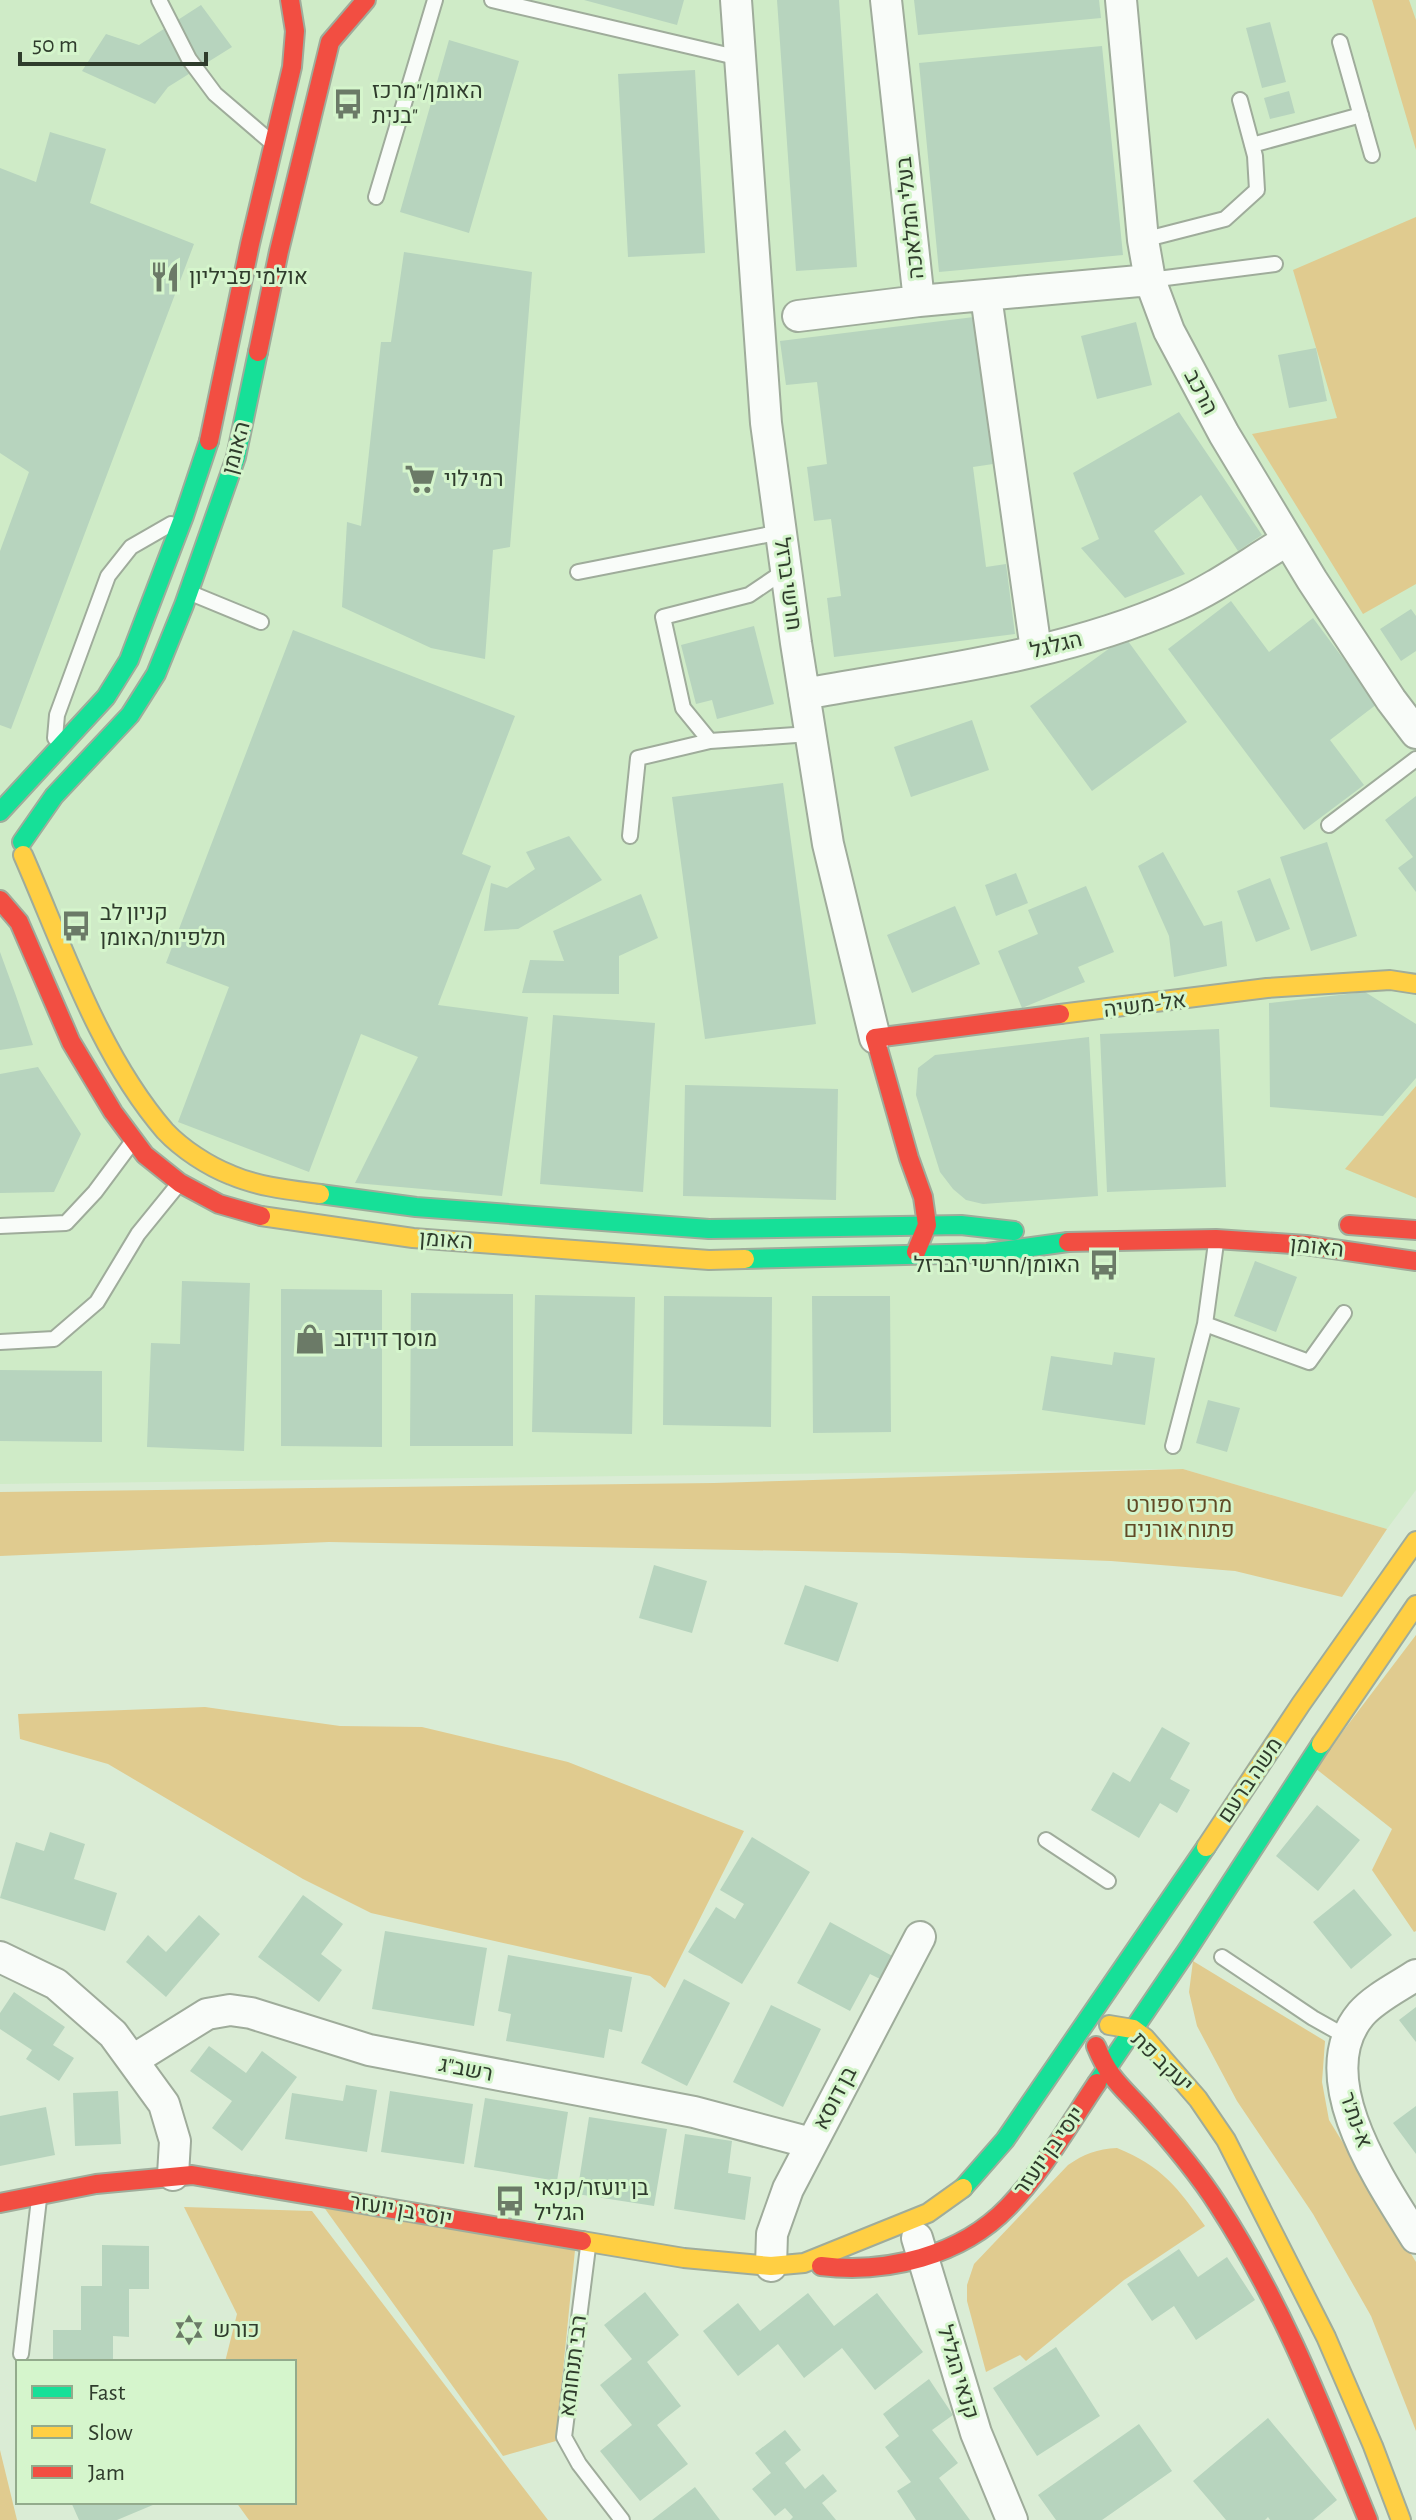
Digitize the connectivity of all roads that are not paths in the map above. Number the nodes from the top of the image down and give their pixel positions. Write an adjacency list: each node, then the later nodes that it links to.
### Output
1 (159, 0): 13 (lane)
2 (290, 0): 8 (street, האומן); 13 (street, האומן)
3 (435, 0): 16 (lane)
4 (492, 0): 10 (lane)
5 (736, 0): 10 (street, חרשי ברזל)
6 (886, 0): 21 (street, בעלי המלאכה)
7 (1121, 0): 17 (street, הרכב)
8 (361, 7): 28 (street, האומן)
9 (1340, 42): 12 (lane)
10 (740, 58): 24 (street, חרשי ברזל)
11 (1240, 100): 14 (lane)
12 (1361, 115): 14 (lane); 15 (lane)
13 (274, 145): 23 (street, האומן)
14 (1252, 145): 17 (lane)
15 (1372, 155)
16 (376, 197)
17 (1143, 240): 19 (street, הרכב)
18 (1275, 264): 19 (lane)
19 (1150, 280): 20 (street, בעלי המלאכה); 25 (street, הרכב)
20 (986, 296): 21 (street, בעלי המלאכה); 30 (street)
21 (919, 301): 22 (street)
22 (798, 316)
23 (184, 516): 35 (street, האומן); 35 (lane)
24 (781, 532): 26 (street, חרשי ברזל); 27 (lane)
25 (1288, 540): 30 (street, הגלגל); 32 (street, הרכב)
26 (786, 569): 31 (street, חרשי ברזל); 34 (lane)
27 (578, 572)
28 (189, 592): 29 (lane); 41 (street, האומן)
29 (261, 622)
30 (1036, 650): 31 (street, הגלגל)
31 (804, 694): 33 (street, חרשי ברזל)
32 (1416, 733)
33 (810, 734): 34 (lane); 45 (street, חרשי ברזל)
34 (710, 741): 40 (lane)
35 (54, 751): 37 (street, האומן)
36 (1416, 759): 39 (lane)
37 (0, 812)
38 (0, 820): 41 (street)
39 (1329, 825)
40 (630, 836)
41 (23, 848): 42 (street); 52 (street, האומן)
42 (8, 878)
43 (0, 900): 46 (street, האומן)
44 (1416, 984): 45 (street, אל-משיה)
45 (875, 1038): 47 (street, חרשי ברזל)
46 (133, 1140): 48 (street, האומן); 51 (lane)
47 (909, 1158): 49 (street, חרשי ברזל); 52 (street, חרשי ברזל)
48 (180, 1183): 57 (street, האומן); 61 (lane)
49 (927, 1225): 52 (street, האומן); 56 (street, האומן); 57 (street)
50 (1330, 1225): 54 (street, האומן)
51 (0, 1226)
52 (901, 1227): 57 (street, חרשי ברזל)
53 (1303, 1227): 55 (street, האומן)
54 (1416, 1230)
55 (1216, 1239): 56 (street, האומן); 58 (street, האומן); 60 (lane)
56 (1058, 1242): 57 (street, האומן)
57 (914, 1256)
58 (1416, 1261)
59 (1344, 1313): 60 (lane)
60 (1205, 1324): 62 (lane)
61 (0, 1342)
62 (1173, 1446)
63 (1416, 1541): 73 (street, משה ברעם)
64 (1416, 1605): 71 (street, משה ברעם)
65 (1046, 1840): 66 (lane)
66 (1108, 1881)
67 (920, 1937): 84 (street, בן דוסא)
68 (0, 1957): 77 (street)
69 (1222, 1957): 75 (lane)
70 (1416, 1975): 75 (street)
71 (1170, 1980): 72 (street); 74 (street, משה ברעם)
72 (1169, 2011)
73 (1088, 2022): 74 (street, יעקב פת); 78 (street, יעקב פת); 88 (street, יוסי בן יועזר)
74 (1135, 2030): 78 (street, משה ברעם); 79 (street, יעקב פת)
75 (1347, 2037): 89 (street, א-נת'ר)
76 (1173, 2040): 79 (street)
77 (133, 2060): 84 (street, רשב"ג); 85 (street)
78 (1106, 2071): 82 (street, יוסי בן יועזר); 83 (street, יעקב פת)
79 (1187, 2084): 95 (street, יעקב פת)
80 (1129, 2125): 83 (street)
81 (1090, 2127): 82 (street)
82 (1061, 2135): 91 (street, יוסי בן יועזר)
83 (1169, 2140): 98 (street, יעקב פת)
84 (811, 2143): 93 (street, בן דוסא)
85 (173, 2175): 86 (street, יוסי בן יועזר); 90 (street, יוסי בן יועזר)
86 (39, 2194): 87 (street, יוסי בן יועזר); 94 (lane)
87 (0, 2203)
88 (912, 2221): 91 (street, קנאי הגליל); 92 (street, יוסי בן יועזר)
89 (1416, 2238)
90 (588, 2242): 93 (street, יוסי בן יועזר); 96 (lane, רבי תנחומא)
91 (923, 2256): 92 (street, יוסי בן יועזר); 97 (street, קנאי הגליל)
92 (804, 2263): 93 (street, יוסי בן יועזר)
93 (771, 2266)
94 (21, 2354)
95 (1401, 2518)
96 (622, 2520)
97 (1012, 2520)
98 (1368, 2520)

